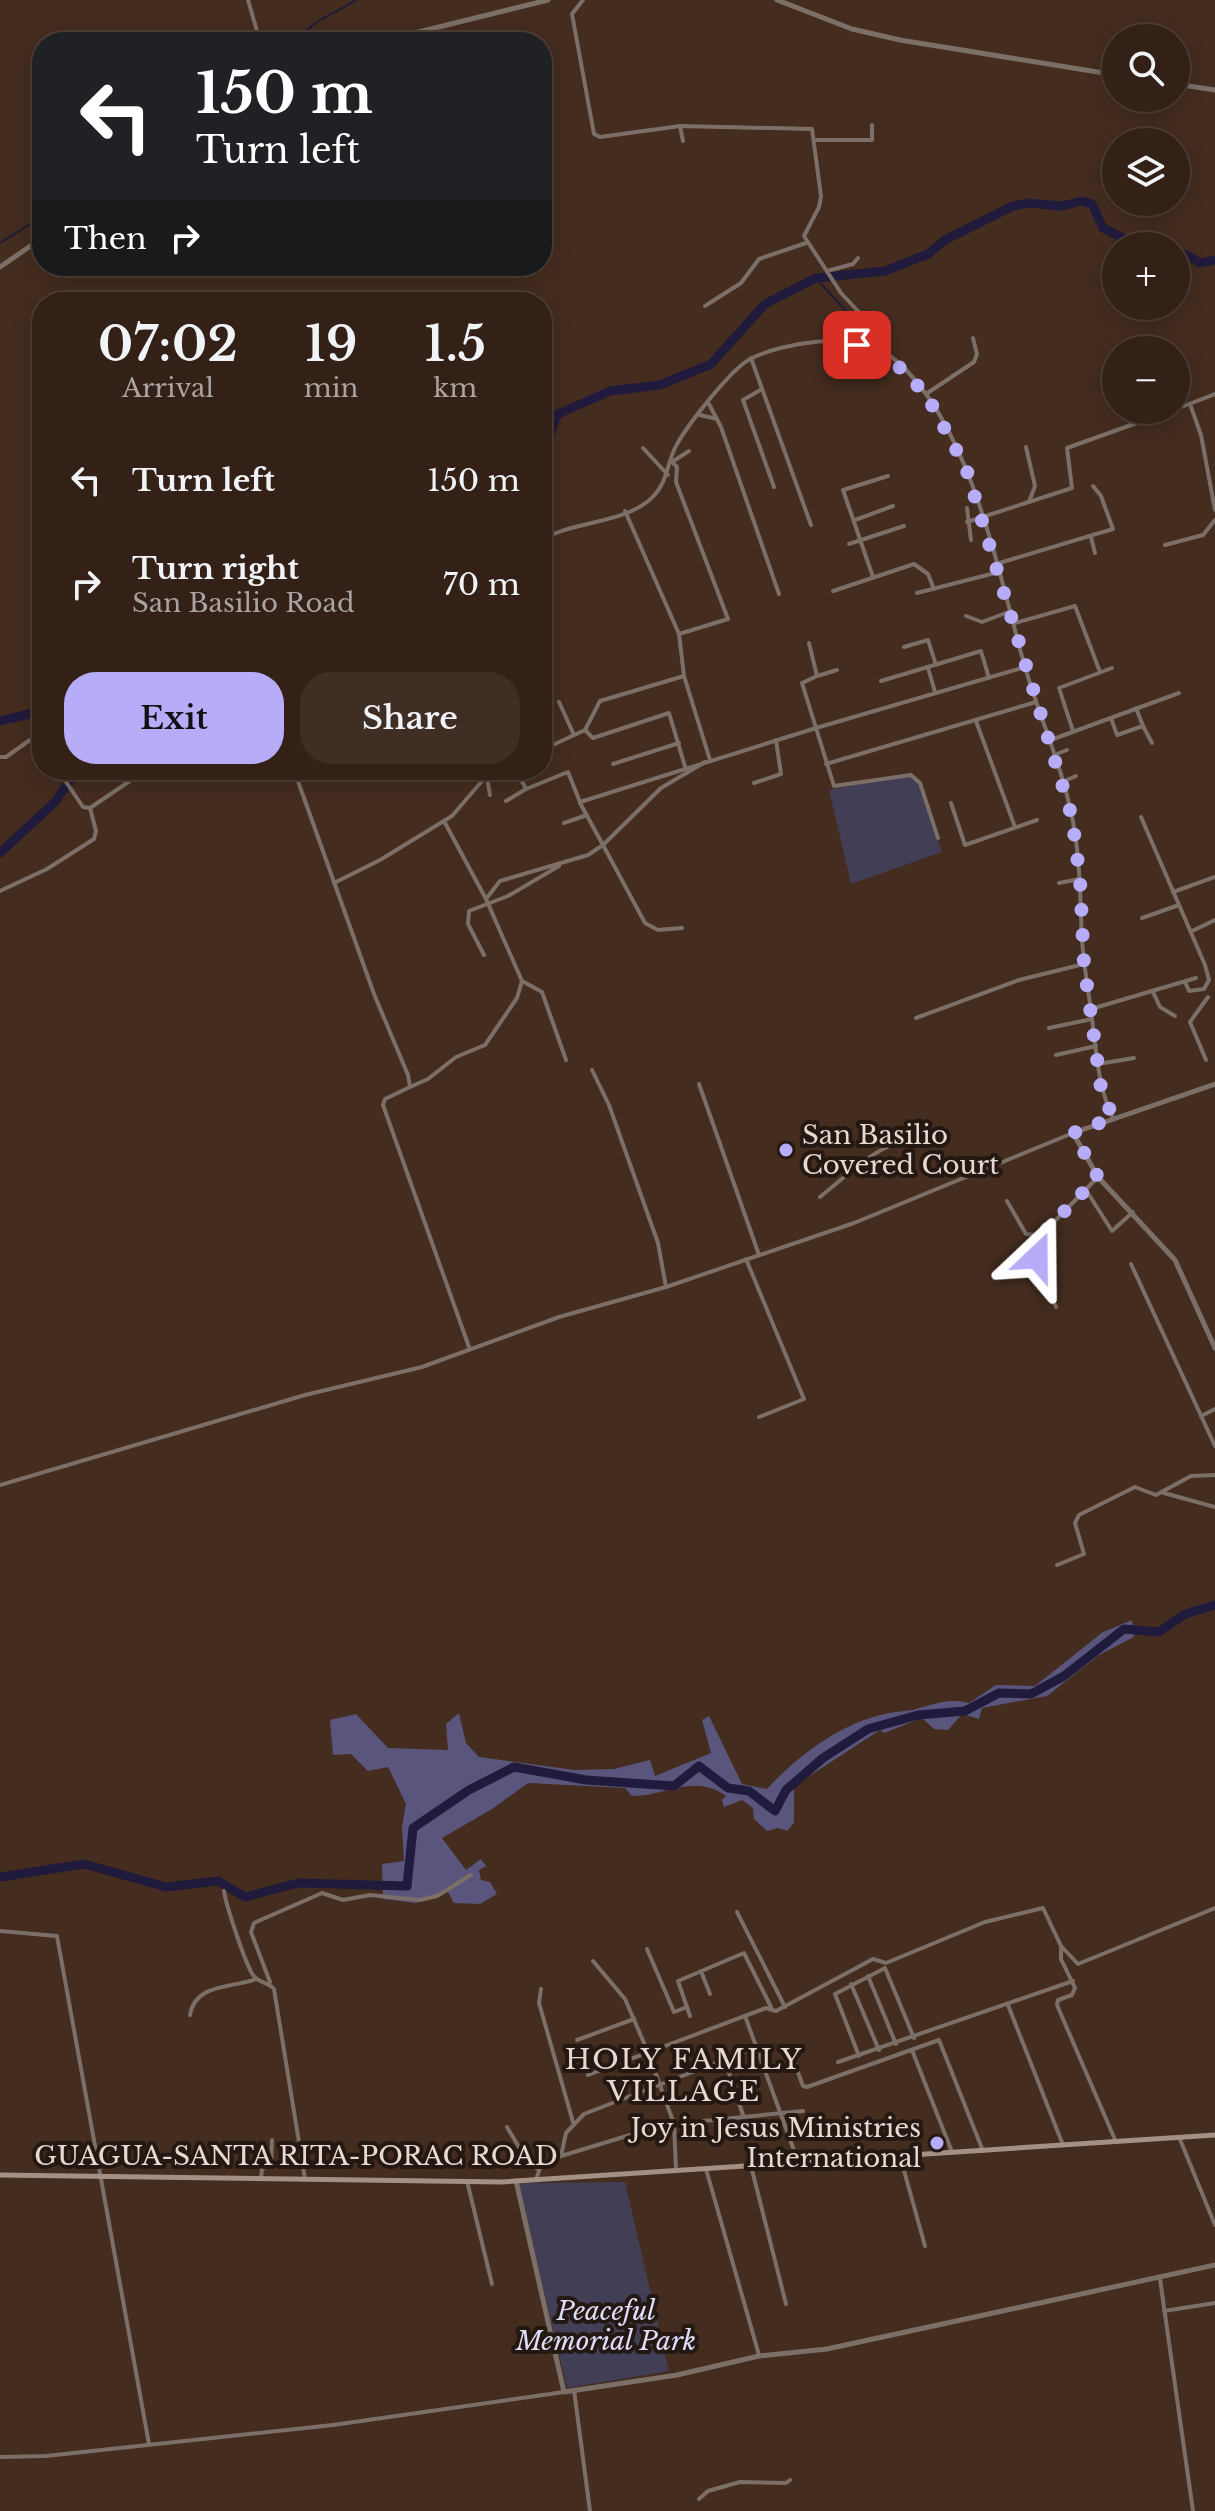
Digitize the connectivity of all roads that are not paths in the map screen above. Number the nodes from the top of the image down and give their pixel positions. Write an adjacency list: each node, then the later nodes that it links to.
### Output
1 (248, 0): 5 (street)
2 (548, 0): 6 (street)
3 (583, 0): 11 (street)
4 (777, 0): 7 (street)
5 (258, 32)
6 (418, 32)
7 (1102, 73)
8 (1190, 86): 9 (street)
9 (1215, 90)
10 (872, 125): 12 (street)
11 (680, 126): 12 (street); 13 (street)
12 (816, 140): 14 (street)
13 (683, 141)
14 (806, 243): 18 (street); 19 (street)
15 (32, 245): 17 (street)
16 (858, 258): 18 (street)
17 (0, 267)
18 (828, 273): 21 (street)
19 (705, 306)
20 (973, 338): 24 (street)
21 (882, 350): 22 (street); 24 (street)
22 (751, 358): 23 (street); 26 (street)
23 (762, 389): 38 (street); 48 (street)
24 (926, 394): 45 (street)
25 (1215, 394): 27 (street)
26 (709, 404): 28 (street); 29 (street)
27 (1190, 404): 42 (street)
28 (700, 415): 29 (street); 34 (street)
29 (718, 420): 63 (street)
30 (1135, 424): 39 (street)
31 (1026, 447): 39 (street)
32 (643, 448): 35 (street)
33 (689, 451): 34 (street)
34 (672, 462): 35 (street); 67 (street)
35 (668, 475): 43 (street)
36 (888, 476): 44 (street)
37 (1093, 486): 51 (street)
38 (774, 487)
39 (1028, 504): 45 (street)
40 (893, 506): 44 (street)
41 (967, 508): 47 (street)
42 (1215, 510)
43 (625, 511): 50 (street); 67 (street)
44 (855, 520): 52 (street)
45 (980, 520): 47 (street); 57 (street)
46 (1215, 520): 55 (street)
47 (967, 522): 53 (street)
48 (811, 525)
49 (904, 526): 52 (street)
50 (552, 535)
51 (1091, 537): 56 (street); 57 (street)
52 (863, 540): 54 (street); 59 (street)
53 (971, 540)
54 (849, 544)
55 (1165, 545)
56 (1095, 553)
57 (996, 564): 58 (street)
58 (996, 573): 60 (street); 64 (street)
59 (873, 577): 60 (street); 61 (street)
60 (934, 589): 62 (street)
61 (833, 591)
62 (917, 593)
63 (779, 594)
64 (1009, 612): 65 (street); 66 (street)
65 (966, 616)
66 (1014, 623): 71 (street); 75 (street)
67 (679, 634): 76 (street)
68 (809, 643): 77 (street)
69 (904, 647): 70 (street)
70 (936, 665): 72 (street); 78 (street)
71 (1025, 667): 78 (street); 83 (street)
72 (928, 668): 79 (street); 80 (street)
73 (1112, 668): 75 (street)
74 (837, 670): 77 (street)
75 (1100, 672): 90 (street)
76 (684, 676): 89 (street); 101 (street)
77 (817, 676): 88 (street)
78 (989, 678): 80 (street)
79 (881, 681)
80 (935, 693): 88 (street)
81 (1179, 693): 84 (street)
82 (559, 702): 91 (street)
83 (1036, 702): 86 (street); 93 (street)
84 (1136, 708): 85 (street); 87 (street)
85 (1111, 718): 87 (street); 90 (street)
86 (976, 721): 103 (street); 128 (street)
87 (1143, 726): 96 (street)
88 (816, 728): 92 (street); 103 (street)
89 (585, 730): 91 (street); 95 (street)
90 (1073, 731): 93 (street)
91 (574, 735): 97 (street)
92 (776, 740): 101 (street); 116 (street)
93 (1048, 741): 99 (street)
94 (32, 742): 100 (street)
95 (679, 743): 102 (street); 104 (street)
96 (1152, 743)
97 (552, 745)
98 (1067, 750): 99 (street)
99 (1053, 755): 115 (street)
100 (0, 757)
101 (708, 760): 104 (street); 105 (street)
102 (613, 764)
103 (826, 764): 129 (street)
104 (686, 766): 105 (street); 120 (street)
105 (687, 773): 130 (street)
106 (1076, 776): 115 (street)
107 (552, 777): 120 (street)
108 (65, 780): 122 (street)
109 (131, 780): 122 (street)
110 (298, 780): 134 (street)
111 (485, 780): 126 (street)
112 (487, 780): 118 (street)
113 (521, 780): 117 (street)
114 (546, 780): 117 (street)
115 (1062, 782): 133 (street)
116 (754, 783)
117 (526, 789): 119 (street)
118 (490, 795)
119 (506, 801)
120 (580, 802): 123 (street)
121 (951, 803): 128 (street)
122 (90, 808): 136 (street)
123 (587, 815): 127 (street); 130 (street)
124 (1141, 817): 137 (street)
125 (1037, 820): 128 (street)
126 (444, 821): 134 (street); 138 (street)
127 (564, 823)
128 (1015, 827)
129 (938, 838)
130 (603, 845): 131 (street); 142 (street)
131 (564, 863): 138 (street); 138 (street)
132 (1215, 877): 137 (street)
133 (1080, 879): 135 (street); 145 (street)
134 (334, 883): 167 (street)
135 (1059, 883)
136 (0, 891)
137 (1173, 892): 139 (street)
138 (487, 901): 144 (street); 147 (street)
139 (1179, 905): 140 (street); 143 (street)
140 (1142, 918)
141 (1215, 920): 143 (street)
142 (682, 928)
143 (1191, 931): 149 (street)
144 (484, 955)
145 (1084, 964): 153 (street); 155 (street)
146 (1196, 978): 148 (street)
147 (522, 981): 161 (street); 167 (street)
148 (1185, 982): 149 (street); 150 (street)
149 (1204, 989): 151 (street)
150 (1153, 992): 153 (street); 154 (street)
151 (1208, 997): 152 (street); 162 (street)
152 (1215, 998)
153 (1091, 1009): 156 (street)
154 (1175, 1016)
155 (916, 1018)
156 (1092, 1019): 157 (street); 158 (street)
157 (1049, 1028)
158 (1096, 1046): 159 (street); 163 (street)
159 (1056, 1055)
160 (1134, 1058): 163 (street)
161 (566, 1060)
162 (1206, 1060)
163 (1098, 1064): 168 (street)
164 (592, 1070): 180 (street)
165 (699, 1084): 177 (street)
166 (1215, 1084): 168 (street)
167 (410, 1087): 182 (street)
168 (1113, 1118): 169 (street)
169 (1073, 1133): 171 (street); 177 (street)
170 (928, 1137): 173 (street)
171 (1098, 1177): 172 (street); 175 (street)
172 (1086, 1190): 175 (street); 176 (street)
173 (820, 1197)
174 (1007, 1201): 176 (street)
175 (1133, 1212): 183 (street)
176 (1036, 1235): 181 (street)
177 (759, 1255): 178 (street)
178 (746, 1259): 180 (street); 186 (street)
179 (1131, 1264): 185 (street)
180 (666, 1287): 182 (street)
181 (1056, 1307)
182 (469, 1347): 189 (street)
183 (1215, 1348)
184 (1215, 1409): 185 (street)
185 (1201, 1416): 187 (street)
186 (759, 1417)
187 (1215, 1446)
188 (1215, 1475): 190 (street)
189 (0, 1485)
190 (1164, 1493): 191 (street); 192 (street)
191 (1215, 1507)
192 (1057, 1565)
193 (471, 1875): 208 (street)
194 (224, 1891): 205 (street)
195 (1215, 1908): 200 (street)
196 (737, 1912): 214 (street)
197 (0, 1931): 253 (street)
198 (1061, 1946): 200 (street); 202 (street); 214 (street)
199 (647, 1949): 212 (street)
200 (1071, 1960): 202 (street)
201 (593, 1961): 218 (street)
202 (1065, 1966): 206 (street)
203 (701, 1971): 210 (street); 212 (street); 213 (street)
204 (868, 1976): 207 (street); 219 (street); 221 (street)
205 (256, 1979): 208 (street); 215 (street)
206 (1073, 1981): 211 (street); 241 (street)
207 (851, 1984): 223 (street); 226 (street)
208 (270, 1985): 255 (street)
209 (541, 1989): 235 (street)
210 (710, 1994)
211 (1008, 2004): 219 (street); 242 (street)
212 (687, 2007): 216 (street)
213 (771, 2007): 214 (street); 217 (street)
214 (785, 2007)
215 (190, 2015)
216 (690, 2016)
217 (745, 2016): 222 (street); 225 (street)
218 (634, 2019): 220 (street); 225 (street)
219 (914, 2038): 221 (street)
220 (577, 2040)
221 (896, 2044): 223 (street)
222 (757, 2047): 228 (street); 233 (street)
223 (879, 2050): 226 (street)
224 (912, 2050): 227 (street); 243 (street); 244 (street)
225 (648, 2052): 230 (street); 231 (street)
226 (859, 2056): 229 (street)
227 (793, 2059)
228 (725, 2061): 231 (street); 234 (street)
229 (838, 2062)
230 (588, 2075)
231 (660, 2085): 235 (street); 236 (street)
232 (803, 2111): 233 (street)
233 (783, 2114): 234 (street); 246 (street)
234 (744, 2118): 236 (street)
235 (573, 2122): 245 (street)
236 (674, 2124): 245 (street); 251 (street)
237 (507, 2127): 249 (street)
238 (1215, 2135): 239 (main road, GUAGUA-SANTA RITA-PORAC ROAD)
239 (1179, 2137): 241 (main road, GUAGUA-SANTA RITA-PORAC ROAD); 259 (street)
240 (272, 2140): 254 (street)
241 (1116, 2142): 242 (main road, GUAGUA-SANTA RITA-PORAC ROAD)
242 (1063, 2145): 243 (main road, GUAGUA-SANTA RITA-PORAC ROAD)
243 (983, 2151): 244 (main road, GUAGUA-SANTA RITA-PORAC ROAD)
244 (952, 2153): 246 (main road, GUAGUA-SANTA RITA-PORAC ROAD)
245 (561, 2156): 249 (street)
246 (799, 2165): 248 (main road, GUAGUA-SANTA RITA-PORAC ROAD)
247 (887, 2165): 260 (street)
248 (751, 2166): 250 (main road, GUAGUA-SANTA RITA-PORAC ROAD); 265 (street)
249 (539, 2169): 256 (street)
250 (706, 2169): 251 (main road, GUAGUA-SANTA RITA-PORAC ROAD); 267 (street)
251 (676, 2170): 256 (main road, GUAGUA-SANTA RITA-PORAC ROAD)
252 (0, 2175): 253 (main road, GUAGUA-SANTA RITA-PORAC ROAD)
253 (98, 2175): 254 (main road, GUAGUA-SANTA RITA-PORAC ROAD); 270 (street)
254 (261, 2178): 255 (main road, GUAGUA-SANTA RITA-PORAC ROAD)
255 (305, 2179): 257 (main road, GUAGUA-SANTA RITA-PORAC ROAD)
256 (536, 2179): 258 (main road, GUAGUA-SANTA RITA-PORAC ROAD)
257 (467, 2181): 258 (main road, GUAGUA-SANTA RITA-PORAC ROAD); 263 (street)
258 (516, 2181): 269 (street)
259 (1215, 2225)
260 (925, 2246)
261 (1215, 2265): 262 (street)
262 (1160, 2279): 266 (street); 267 (street)
263 (492, 2284)
264 (1215, 2303): 266 (street)
265 (786, 2304)
266 (1164, 2311): 275 (street)
267 (759, 2356): 268 (street)
268 (574, 2390): 269 (street); 274 (street)
269 (564, 2392): 270 (street)
270 (149, 2444): 271 (street)
271 (0, 2457)
272 (790, 2480): 273 (street)
273 (699, 2499)
274 (590, 2511)
275 (1193, 2511)

